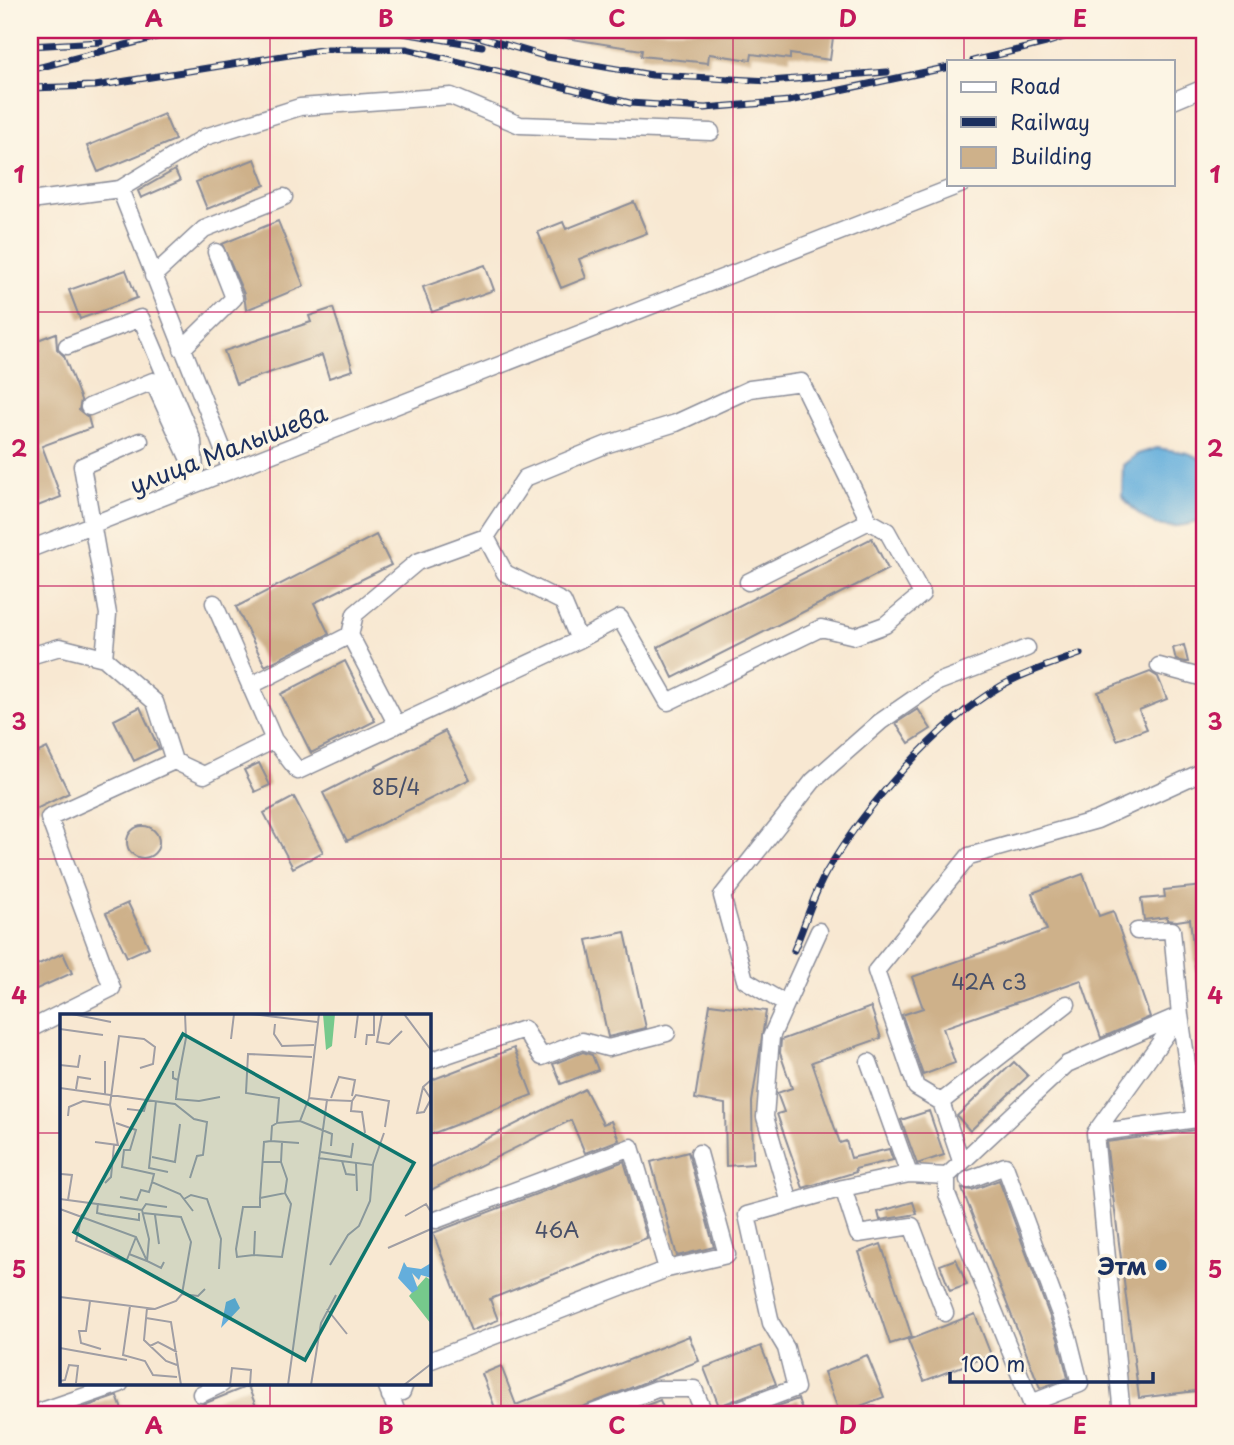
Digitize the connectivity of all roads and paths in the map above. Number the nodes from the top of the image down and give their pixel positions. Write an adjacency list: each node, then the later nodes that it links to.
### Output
1 (1204, 88): 2 (street)
2 (1174, 100)
3 (711, 132): 5 (street)
4 (957, 186): 14 (street, улица Малышева)
5 (120, 189): 7 (street); 9 (street)
6 (284, 197): 9 (street)
7 (30, 201)
8 (216, 252): 11 (street)
9 (153, 276): 11 (street)
10 (67, 346): 15 (street)
11 (183, 349): 14 (street)
12 (89, 407): 15 (street)
13 (140, 441): 17 (street)
14 (231, 470): 15 (street, улица Малышева)
15 (197, 477): 17 (street, улица Малышева)
16 (869, 521): 18 (street); 20 (street); 23 (street)
17 (90, 526): 19 (street, улица Малышева); 26 (street)
18 (486, 537): 22 (street); 23 (street)
19 (30, 548)
20 (748, 582)
21 (214, 603): 29 (street)
22 (350, 635): 29 (street); 30 (street)
23 (579, 640): 30 (street)
24 (1027, 648): 36 (street)
25 (30, 656): 26 (street)
26 (104, 659): 32 (street)
27 (1159, 666): 28 (street)
28 (1204, 678)
29 (250, 686): 31 (street)
30 (397, 725): 31 (street)
31 (274, 740): 32 (street)
32 (174, 761): 39 (street)
33 (1204, 771): 45 (street)
34 (819, 931): 36 (street)
35 (1137, 931): 40 (street)
36 (784, 1003): 54 (street)
37 (1067, 1004): 45 (street)
38 (60, 1014): 41 (street)
39 (61, 1014)
40 (1180, 1016): 46 (street); 47 (street); 49 (street)
41 (30, 1029)
42 (667, 1033): 43 (street)
43 (430, 1061)
44 (869, 1062): 50 (street)
45 (941, 1102): 49 (street)
46 (1199, 1119): 47 (street)
47 (1095, 1133): 70 (street)
48 (699, 1153): 56 (street)
49 (961, 1161): 51 (street)
50 (909, 1174): 51 (street); 53 (street)
51 (947, 1176): 64 (street)
52 (968, 1181): 64 (street)
53 (843, 1188): 54 (street); 57 (street)
54 (790, 1203): 69 (street)
55 (436, 1220): 56 (street)
56 (667, 1269): 58 (street)
57 (945, 1313)
58 (430, 1361)
59 (114, 1386): 65 (street)
60 (218, 1386): 63 (street)
61 (404, 1386): 62 (street)
62 (388, 1390): 66 (street)
63 (201, 1394)
64 (1034, 1409)
65 (30, 1415)
66 (398, 1415)
67 (587, 1415): 68 (street)
68 (705, 1415)
69 (724, 1415)
70 (1122, 1415)

